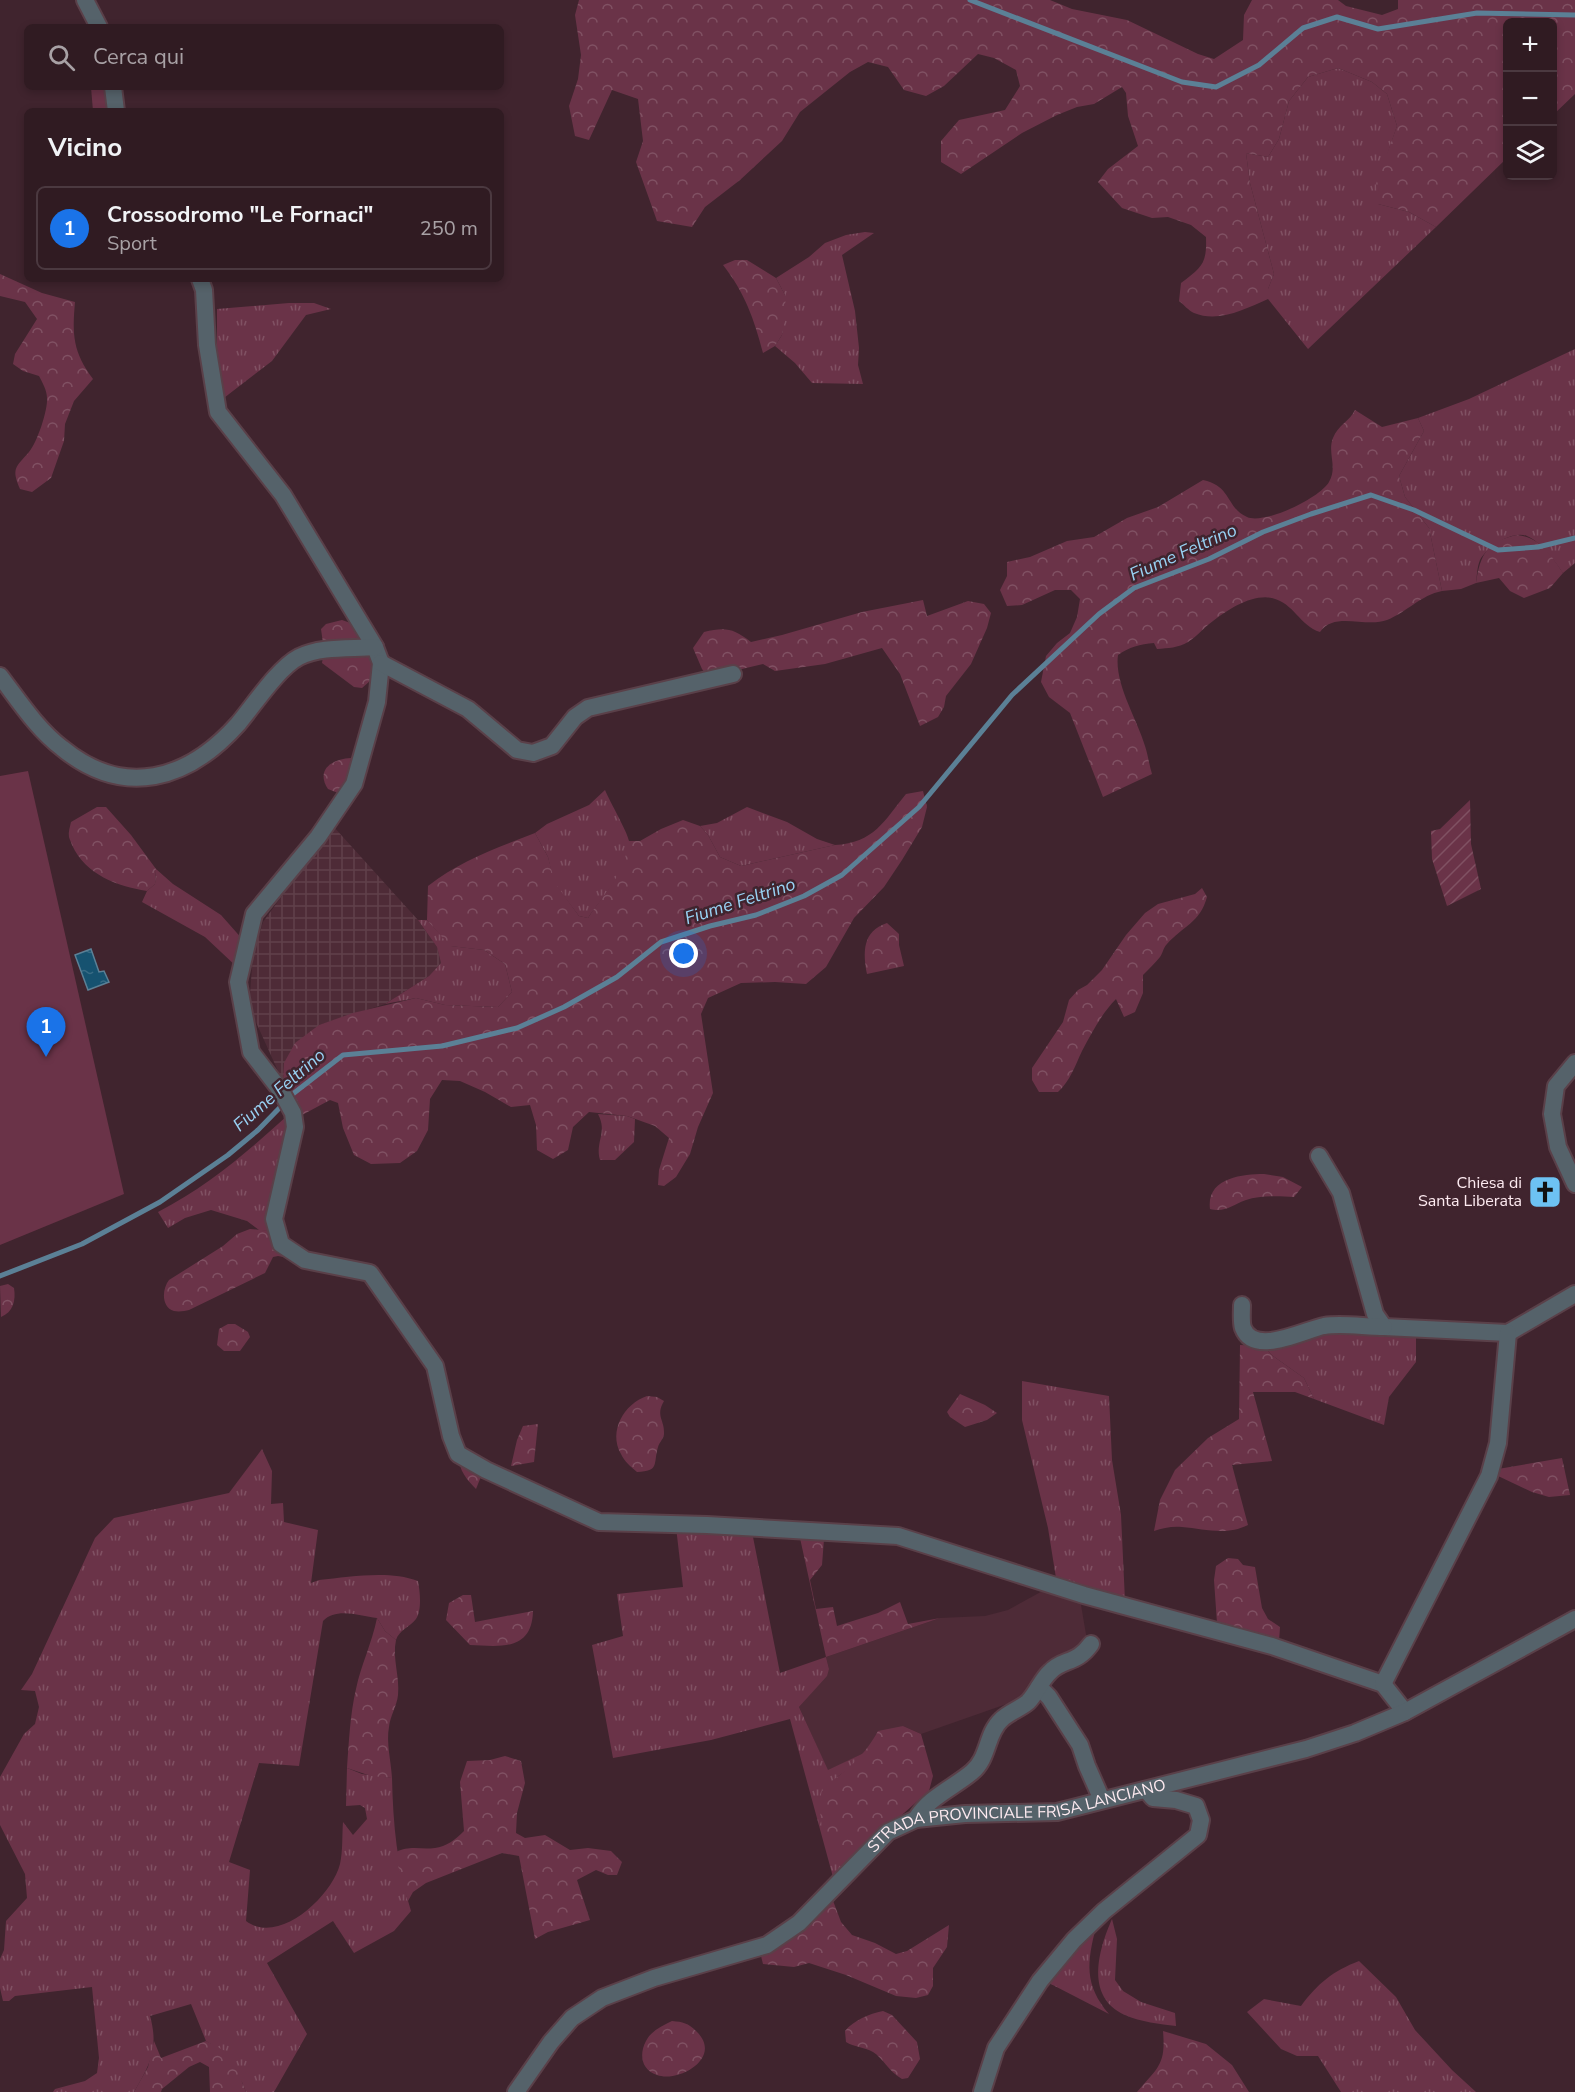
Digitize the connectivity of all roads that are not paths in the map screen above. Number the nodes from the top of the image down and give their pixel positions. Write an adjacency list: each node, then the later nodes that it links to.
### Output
1 (85, 0): 2 (street)
2 (97, 24)
3 (113, 90): 4 (street)
4 (116, 108)
5 (201, 282): 6 (street)
6 (378, 655): 7 (street); 8 (street); 18 (street)
7 (733, 674)
8 (0, 676)
9 (1575, 1063): 11 (street)
10 (1319, 1156): 14 (street)
11 (1575, 1184)
12 (1575, 1294): 15 (street)
13 (1242, 1305): 14 (street)
14 (1384, 1327): 15 (street)
15 (1508, 1333): 18 (street)
16 (1575, 1618): 20 (street, STRADA PROVINCIALE FRISA LANCIANO)
17 (1091, 1644): 19 (street)
18 (1383, 1684): 20 (street)
19 (1039, 1687): 22 (street); 23 (street)
20 (1405, 1712): 21 (street, STRADA PROVINCIALE FRISA LANCIANO)
21 (1146, 1790): 22 (street, STRADA PROVINCIALE FRISA LANCIANO); 25 (street)
22 (1102, 1800): 23 (street, STRADA PROVINCIALE FRISA LANCIANO)
23 (916, 1819): 24 (street, STRADA PROVINCIALE FRISA LANCIANO)
24 (516, 2092)
25 (982, 2092)

